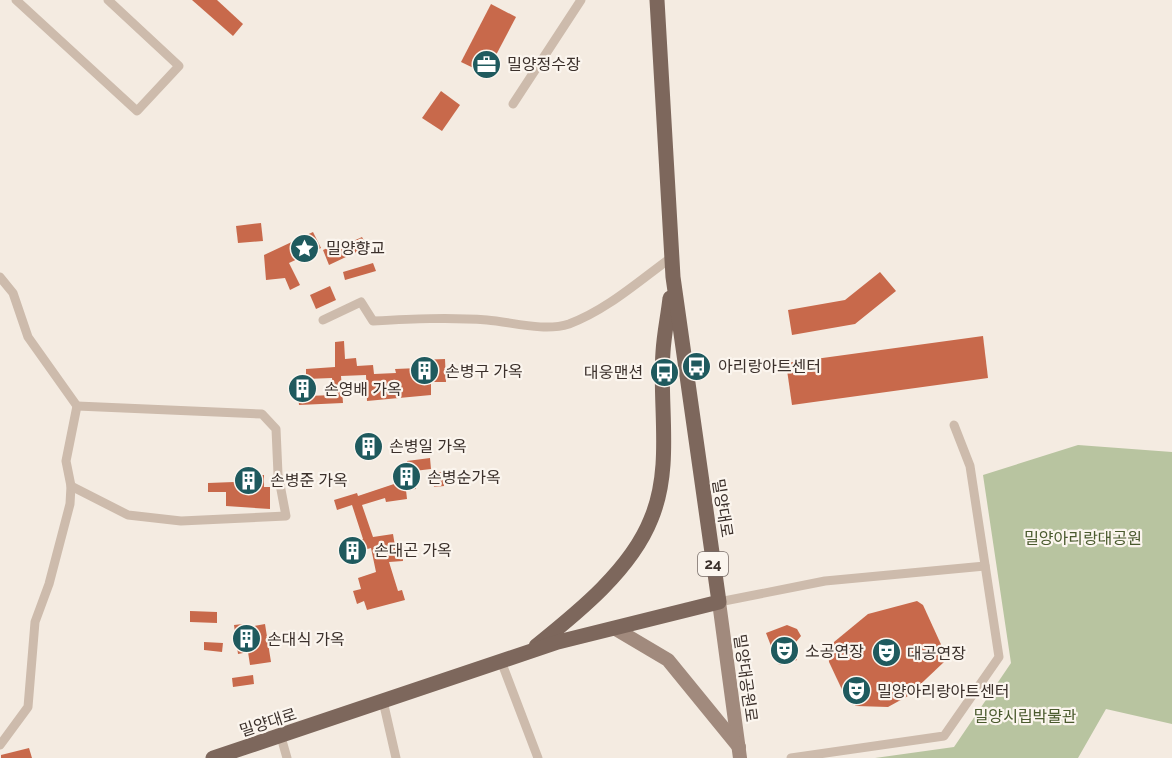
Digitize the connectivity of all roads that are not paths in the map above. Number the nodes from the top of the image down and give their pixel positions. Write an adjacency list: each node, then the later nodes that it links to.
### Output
1 (16, 0): 2 (street)
2 (108, 0)
3 (581, 0): 5 (street)
4 (657, 0): 6 (main road, 밀양대로 / 24)
5 (513, 104)
6 (672, 256): 8 (main road, 밀양대로 / 24); 9 (street)
7 (0, 277): 10 (street)
8 (673, 277): 14 (main road, 밀양대로 / 24); 16 (main road)
9 (323, 320)
10 (77, 406): 12 (street); 12 (street)
11 (954, 425): 13 (street)
12 (71, 486): 20 (street)
13 (985, 566): 14 (street); 26 (street)
14 (719, 602): 15 (main road, 밀양대로); 21 (main road, 밀양대공원로)
15 (614, 628): 16 (main road, 밀양대로); 21 (main road)
16 (529, 652): 17 (main road, 밀양대로)
17 (501, 661): 18 (main road, 밀양대로); 25 (street)
18 (383, 701): 19 (main road, 밀양대로); 24 (street)
19 (281, 737): 22 (main road, 밀양대로); 23 (street)
20 (0, 745)
21 (740, 753)
22 (213, 758)
23 (286, 758)
24 (396, 758)
25 (538, 758)
26 (791, 758)

